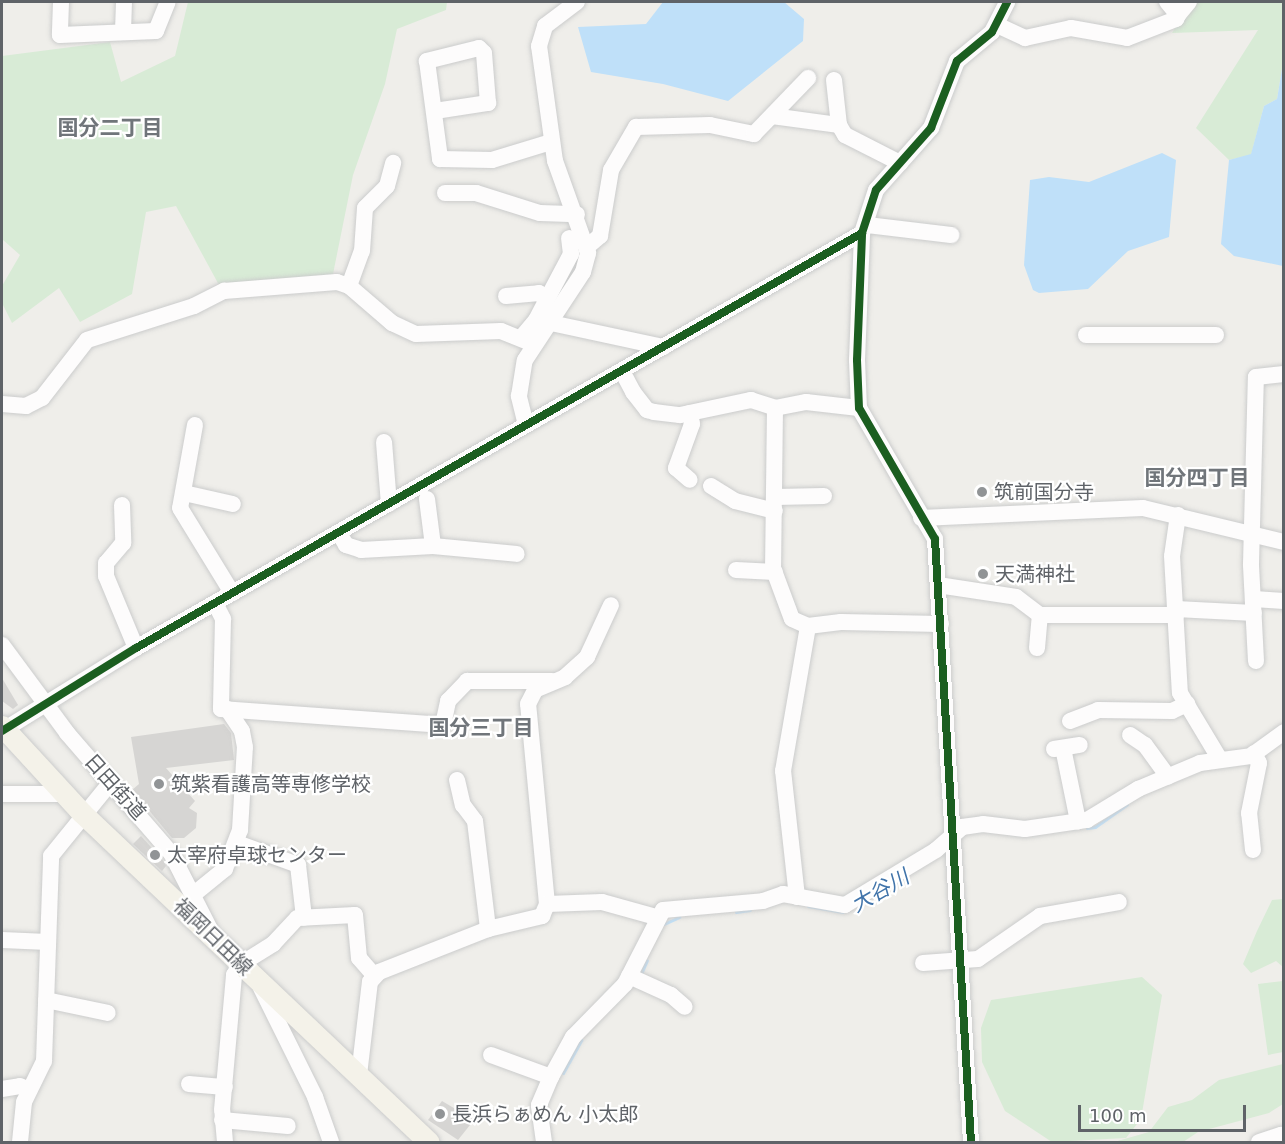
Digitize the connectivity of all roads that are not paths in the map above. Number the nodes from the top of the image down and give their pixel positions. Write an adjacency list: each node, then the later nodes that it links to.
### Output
1 (61, 2): 10 (street)
2 (124, 2): 10 (street)
3 (168, 2): 10 (street)
4 (577, 2): 16 (street)
5 (1006, 2): 9 (street)
6 (1167, 2): 8 (street)
7 (1189, 2): 8 (street)
8 (1178, 15): 9 (street)
9 (997, 25): 18 (street)
10 (123, 31)
11 (808, 78): 14 (street)
12 (834, 80): 15 (street)
13 (435, 111): 13 (street); 16 (street)
14 (772, 116): 15 (street); 24 (street)
15 (839, 125): 18 (street)
16 (551, 142): 20 (street)
17 (393, 164): 25 (street)
18 (900, 164): 21 (street)
19 (445, 193): 20 (street)
20 (577, 214): 24 (street)
21 (865, 229): 22 (street); 32 (street); 37 (street)
22 (951, 235)
23 (568, 238): 27 (street)
24 (588, 246): 28 (street)
25 (349, 286): 31 (street); 35 (street)
26 (506, 296): 27 (street)
27 (545, 298): 31 (street)
28 (552, 323): 31 (street); 32 (street)
29 (1086, 335): 30 (street)
30 (1216, 335)
31 (527, 341): 40 (street)
32 (663, 347): 33 (street)
33 (622, 371): 38 (street); 40 (street)
34 (1284, 374): 55 (street)
35 (2, 404)
36 (775, 408): 37 (street); 38 (street); 49 (street)
37 (859, 408): 52 (street)
38 (690, 413): 42 (street)
39 (195, 425): 44 (street)
40 (526, 425): 48 (street)
41 (384, 442): 48 (street)
42 (690, 480)
43 (711, 486): 49 (street)
44 (184, 493): 47 (street); 63 (street)
45 (824, 496): 49 (street)
46 (427, 499): 58 (street)
47 (233, 504)
48 (389, 504): 54 (street)
49 (775, 504): 61 (street)
50 (122, 505): 73 (street)
51 (1178, 515): 53 (street); 55 (street); 68 (street)
52 (921, 518): 53 (street); 56 (street)
53 (947, 518): 56 (street)
54 (339, 533): 58 (street); 63 (street)
55 (1252, 537): 57 (street); 67 (street)
56 (935, 539): 62 (street)
57 (1284, 542)
58 (434, 546): 59 (street)
59 (517, 554)
60 (736, 570): 61 (street)
61 (775, 572): 71 (street)
62 (938, 585): 69 (street); 70 (street)
63 (232, 593): 65 (street)
64 (1284, 601): 67 (street)
65 (215, 603): 73 (street); 79 (street)
66 (611, 605): 76 (street)
67 (1254, 606): 68 (street); 75 (street)
68 (1176, 612): 69 (street); 78 (street)
69 (1040, 615): 74 (street)
70 (941, 624): 71 (street); 94 (street)
71 (808, 626): 98 (street)
72 (2, 645): 77 (street, 日田街道)
73 (136, 648): 77 (street)
74 (1037, 648)
75 (1256, 661)
76 (552, 681): 79 (street); 100 (street)
77 (44, 703): 81 (street); 89 (street, 日田街道)
78 (1187, 704): 80 (street); 86 (street)
79 (227, 709): 95 (street)
80 (1070, 721)
81 (2, 729): 91 (main road, 福岡日田線)
82 (1284, 732): 85 (street)
83 (1130, 735): 87 (street)
84 (1080, 745): 93 (street)
85 (1254, 753): 86 (street); 96 (street)
86 (1219, 758): 87 (street)
87 (1168, 777): 93 (street)
88 (458, 780): 103 (street)
89 (111, 782): 92 (street); 97 (street, 日田街道)
90 (2, 794): 91 (street)
91 (64, 794): 92 (main road, 福岡日田線)
92 (82, 813): 104 (main road, 福岡日田線); 106 (street)
93 (1078, 820): 94 (street)
94 (953, 841): 98 (street); 107 (street)
95 (237, 843): 97 (street); 102 (street)
96 (1253, 850)
97 (194, 894): 104 (street, 日田街道)
98 (797, 897): 101 (street)
99 (1119, 902): 107 (street)
100 (547, 904): 101 (street); 103 (street)
101 (656, 917): 111 (street)
102 (304, 918): 109 (street); 110 (street)
103 (488, 929): 110 (street)
104 (214, 938): 109 (main road, 福岡日田線)
105 (2, 940): 106 (street)
106 (48, 942): 113 (street)
107 (960, 962): 108 (street); 131 (street)
108 (922, 963)
109 (241, 964): 112 (main road, 福岡日田線); 120 (street)
110 (374, 975): 117 (street)
111 (629, 976): 114 (street); 118 (street)
112 (258, 981): 117 (main road, 福岡日田線); 128 (street)
113 (46, 1000): 115 (street); 122 (street)
114 (685, 1007)
115 (108, 1013)
116 (491, 1056): 118 (street)
117 (359, 1075): 129 (main road, 福岡日田線)
118 (551, 1077): 130 (street)
119 (189, 1084): 120 (street)
120 (225, 1087): 123 (street)
121 (2, 1089): 122 (street)
122 (29, 1090): 126 (street)
123 (222, 1120): 124 (street); 127 (street)
124 (288, 1126)
125 (1284, 1139): 132 (street)
126 (20, 1143)
127 (225, 1143)
128 (331, 1143)
129 (429, 1143)
130 (544, 1143)
131 (971, 1143)
132 (1259, 1143)

